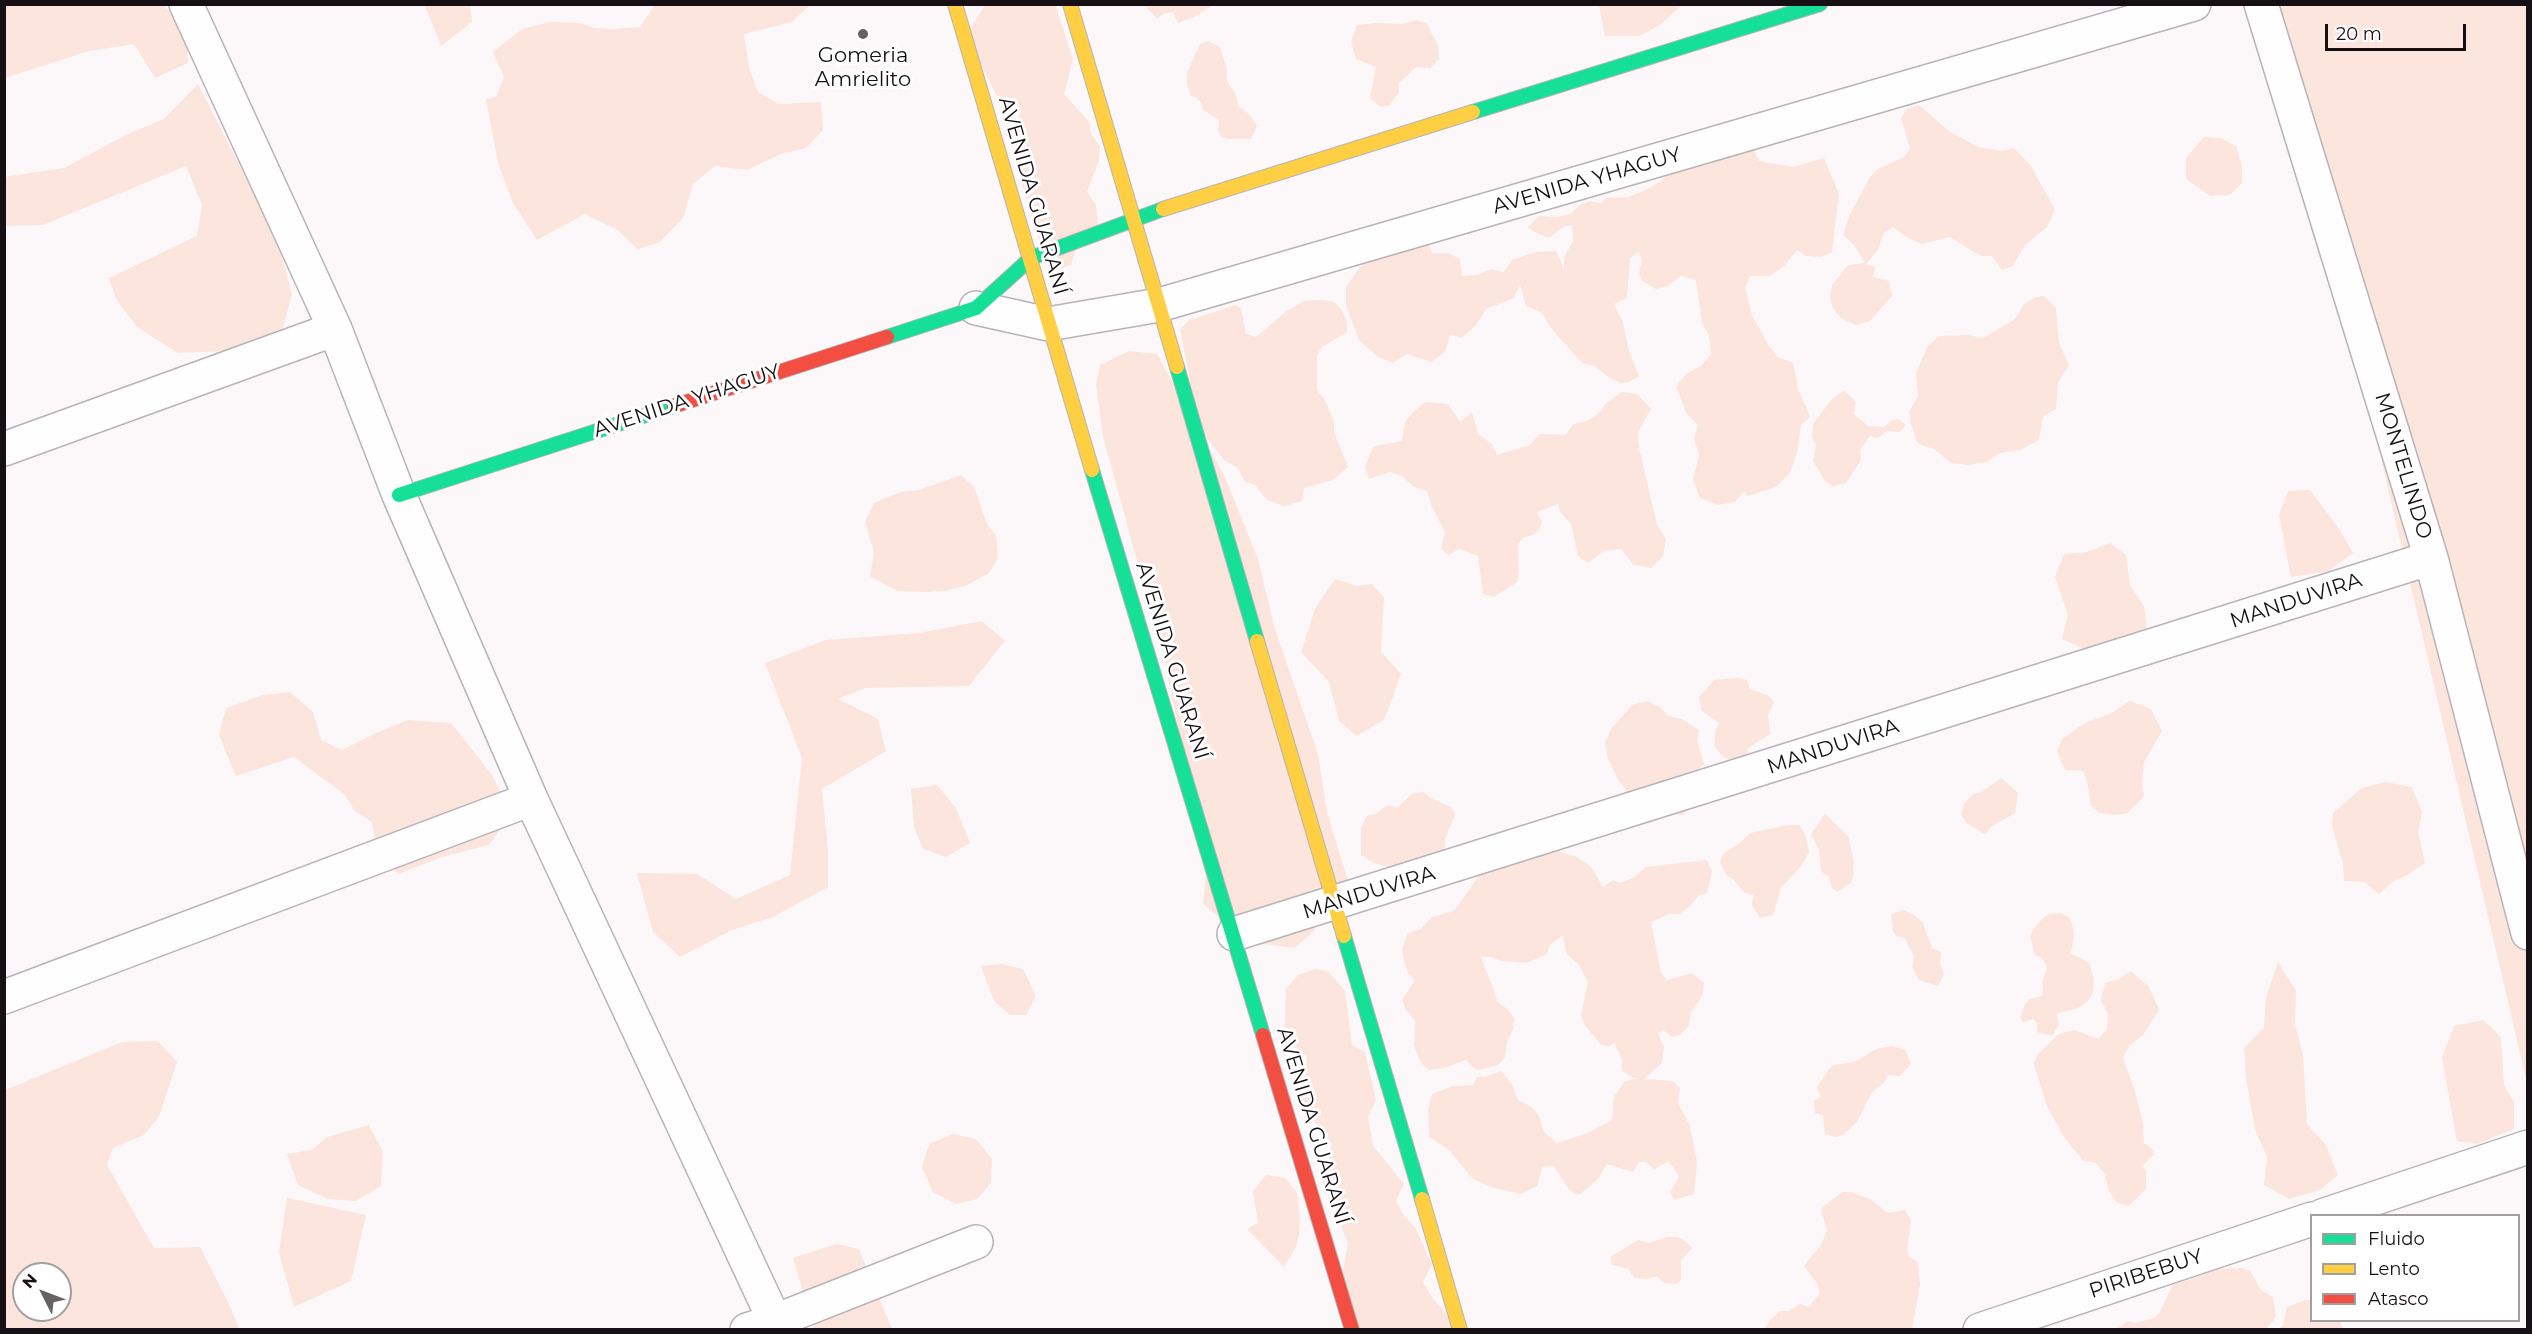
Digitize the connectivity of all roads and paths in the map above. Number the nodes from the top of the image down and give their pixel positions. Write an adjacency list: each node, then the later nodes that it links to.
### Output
1 (186, 4): 12 (street)
2 (955, 4): 8 (main road, AVENIDA GUARANÍ)
3 (1070, 4): 7 (main road)
4 (1820, 4): 7 (main road, AVENIDA YHAGUY)
5 (2194, 4): 9 (street, AVENIDA YHAGUY)
6 (2261, 4): 15 (street, MONTELINDO)
7 (1133, 218): 8 (main road, AVENIDA YHAGUY); 9 (main road)
8 (1031, 258): 10 (main road, AVENIDA YHAGUY); 11 (main road, AVENIDA GUARANÍ)
9 (1159, 305): 11 (street, AVENIDA YHAGUY); 17 (main road)
10 (975, 308): 11 (street, AVENIDA YHAGUY); 14 (main road, AVENIDA YHAGUY)
11 (1048, 324): 19 (main road, AVENIDA GUARANÍ)
12 (335, 329): 13 (street); 14 (street)
13 (4, 449)
14 (399, 495): 16 (street)
15 (2431, 558): 17 (street, MANDUVIRA); 18 (street, MONTELINDO)
16 (531, 799): 20 (street); 25 (street)
17 (1335, 904): 19 (street, MANDUVIRA); 27 (main road)
18 (2528, 933)
19 (1234, 934): 26 (main road, AVENIDA GUARANÍ)
20 (4, 997)
21 (2528, 1147): 22 (street)
22 (2325, 1214)
23 (2310, 1220): 28 (street, PIRIBEBUY)
24 (976, 1242): 25 (street)
25 (767, 1327)
26 (1353, 1329)
27 (1460, 1329)
28 (1980, 1329)

